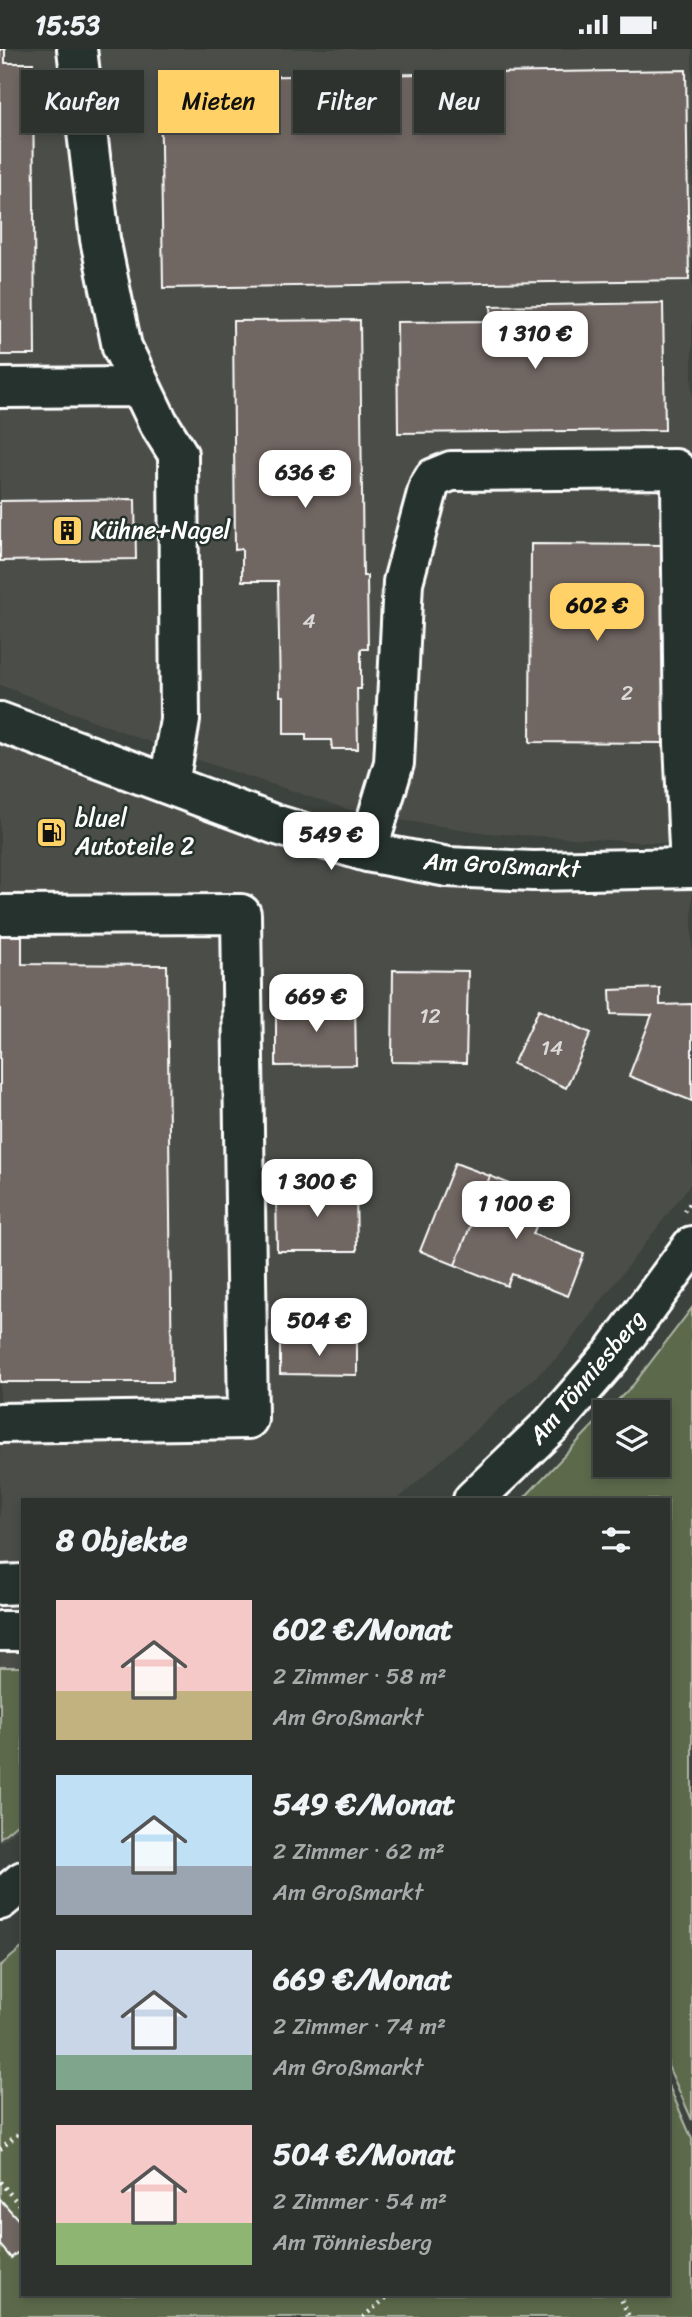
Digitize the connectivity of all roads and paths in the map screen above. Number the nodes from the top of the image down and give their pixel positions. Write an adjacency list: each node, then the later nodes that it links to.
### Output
1 (77, 49): 2 (street)
2 (141, 387): 3 (street); 5 (street)
3 (0, 388)
4 (0, 722): 5 (street, Am Großmarkt)
5 (169, 784): 6 (street, Am Großmarkt)
6 (367, 852): 7 (street, Am Großmarkt); 7 (street)
7 (691, 868)
8 (0, 915): 10 (street)
9 (692, 1245): 11 (street, Am Tönniesberg)
10 (0, 1423)
11 (475, 1498)
12 (21, 1584): 13 (street)
13 (0, 1585)
14 (0, 1631): 15 (street)
15 (21, 1631)
16 (21, 1883): 17 (street)
17 (0, 1900)
18 (21, 2132): 19 (path)
19 (0, 2149)
20 (0, 2182): 21 (path)
21 (21, 2207)
22 (389, 2296): 24 (path)
23 (620, 2296): 25 (path)
24 (363, 2317)
25 (629, 2317)

